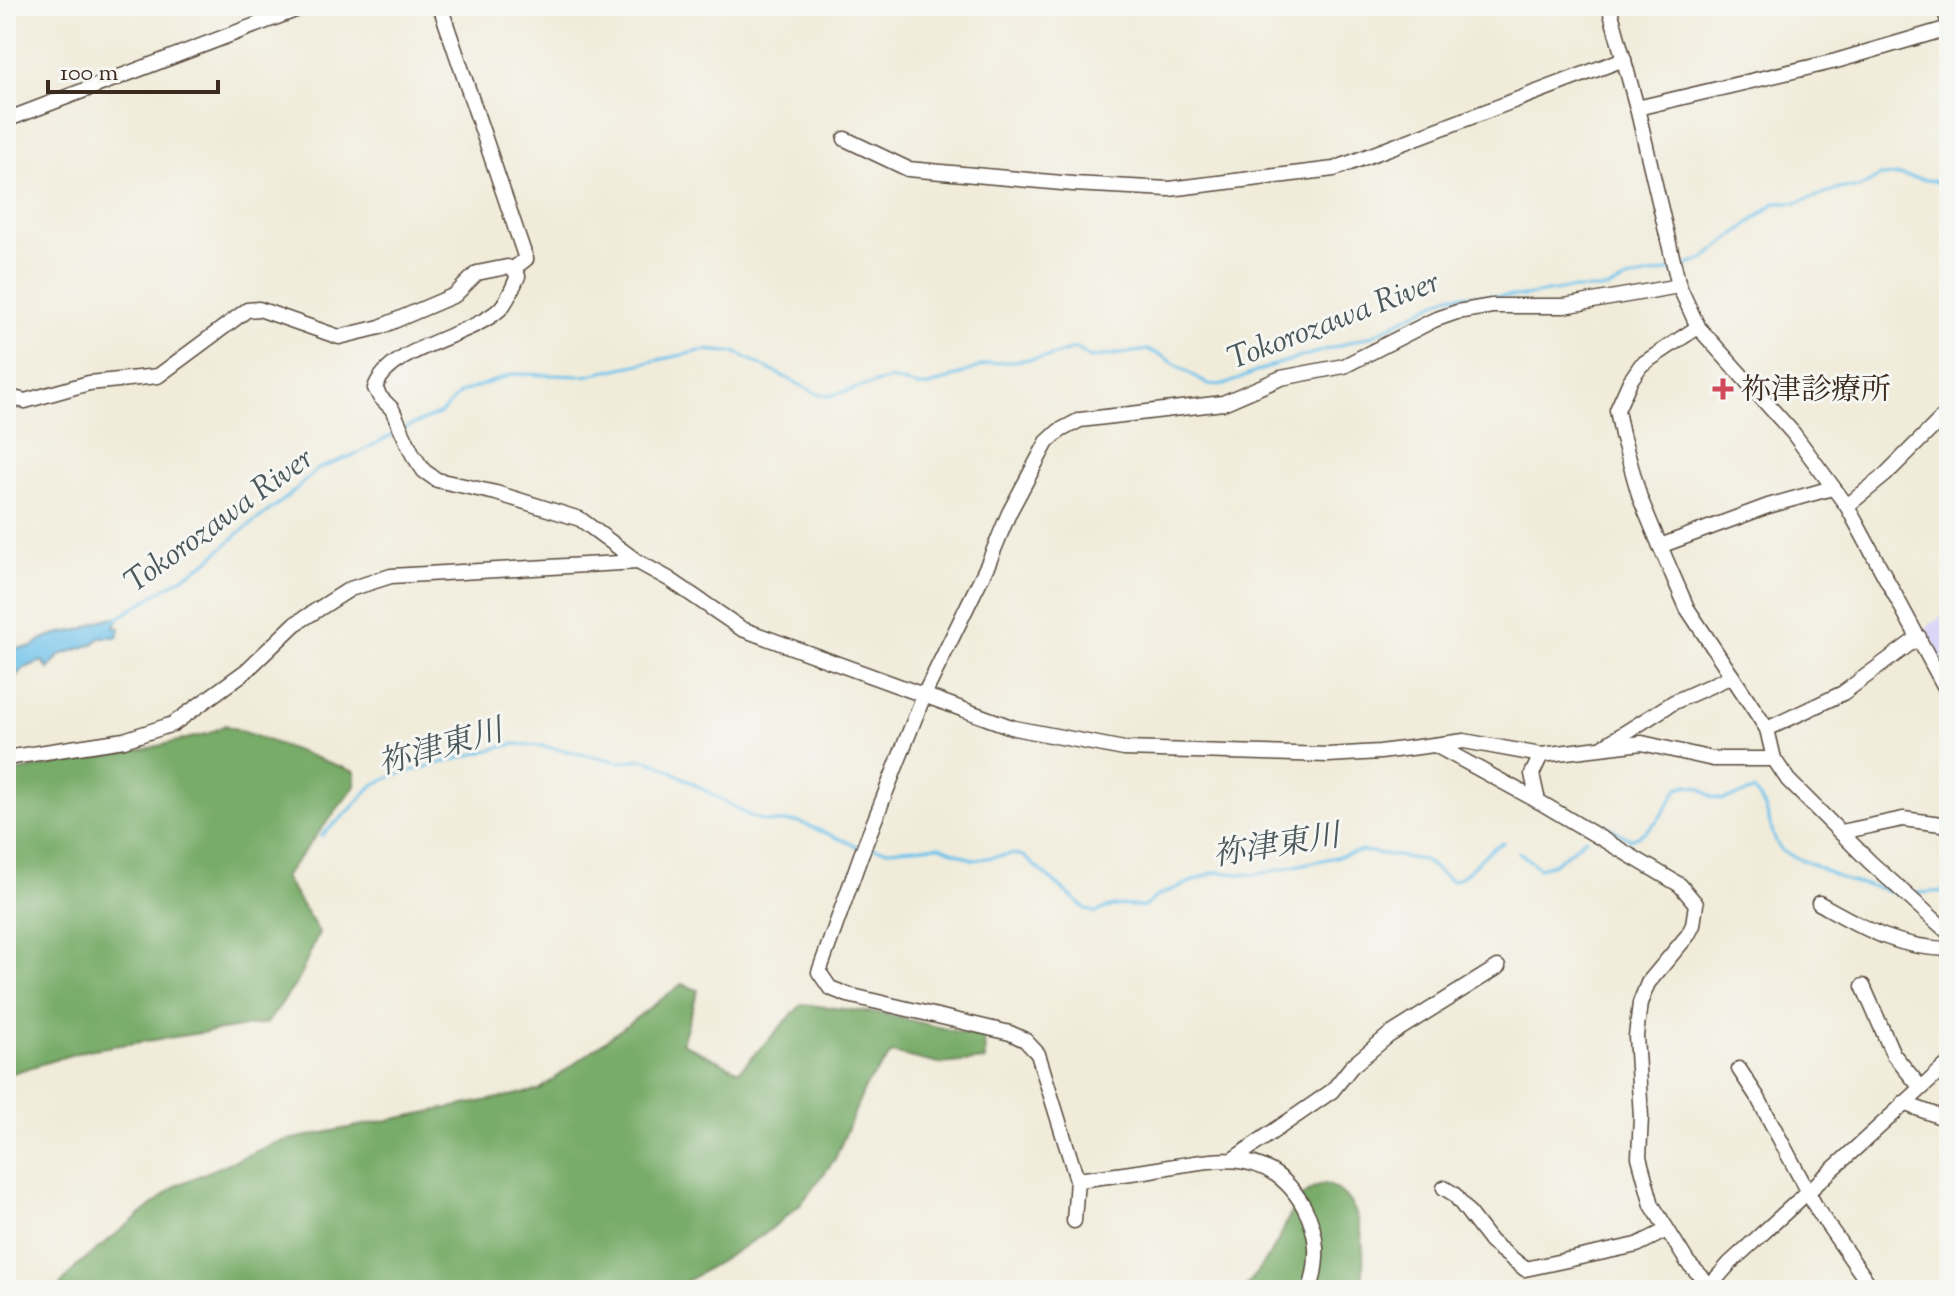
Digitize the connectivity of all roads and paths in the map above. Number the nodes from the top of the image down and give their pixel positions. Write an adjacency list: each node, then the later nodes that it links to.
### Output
1 (306, 6): 5 (street)
2 (440, 6): 11 (street)
3 (1609, 6): 7 (street)
4 (1943, 6): 6 (street)
5 (274, 11): 9 (street)
6 (1949, 26): 8 (street)
7 (1624, 59): 8 (street); 10 (street)
8 (1637, 108): 12 (street)
9 (6, 120)
10 (845, 139)
11 (513, 269): 14 (street); 19 (street)
12 (1679, 286): 13 (street); 22 (street)
13 (1698, 327): 16 (street); 18 (street)
14 (6, 396)
15 (1949, 411): 17 (street)
16 (1832, 488): 17 (street); 18 (street)
17 (1847, 506): 20 (street)
18 (1660, 546): 21 (street)
19 (638, 562): 22 (street); 28 (street)
20 (1919, 637): 23 (street); 24 (street)
21 (1732, 676): 24 (street); 26 (street)
22 (924, 695): 25 (street); 44 (street)
23 (1949, 695)
24 (1767, 729): 29 (street)
25 (1435, 744): 27 (street); 30 (street)
26 (1604, 746): 27 (street); 29 (street)
27 (1541, 755): 30 (street)
28 (6, 758)
29 (1774, 759): 32 (street)
30 (1538, 801): 48 (street)
31 (1949, 825): 32 (street)
32 (1841, 832): 34 (street)
33 (1819, 903): 35 (street)
34 (1949, 933)
35 (1949, 949)
36 (1498, 967): 43 (street)
37 (1863, 986): 40 (street)
38 (1949, 1063): 40 (street)
39 (1739, 1069): 46 (street)
40 (1921, 1088): 41 (street)
41 (1903, 1103): 42 (street); 46 (street)
42 (1949, 1120)
43 (1232, 1160): 44 (street); 50 (street)
44 (1077, 1180): 47 (street)
45 (1444, 1188): 48 (street)
46 (1808, 1194): 49 (street); 51 (street)
47 (1074, 1221)
48 (1667, 1230): 49 (street)
49 (1711, 1288)
50 (1310, 1290)
51 (1873, 1290)

